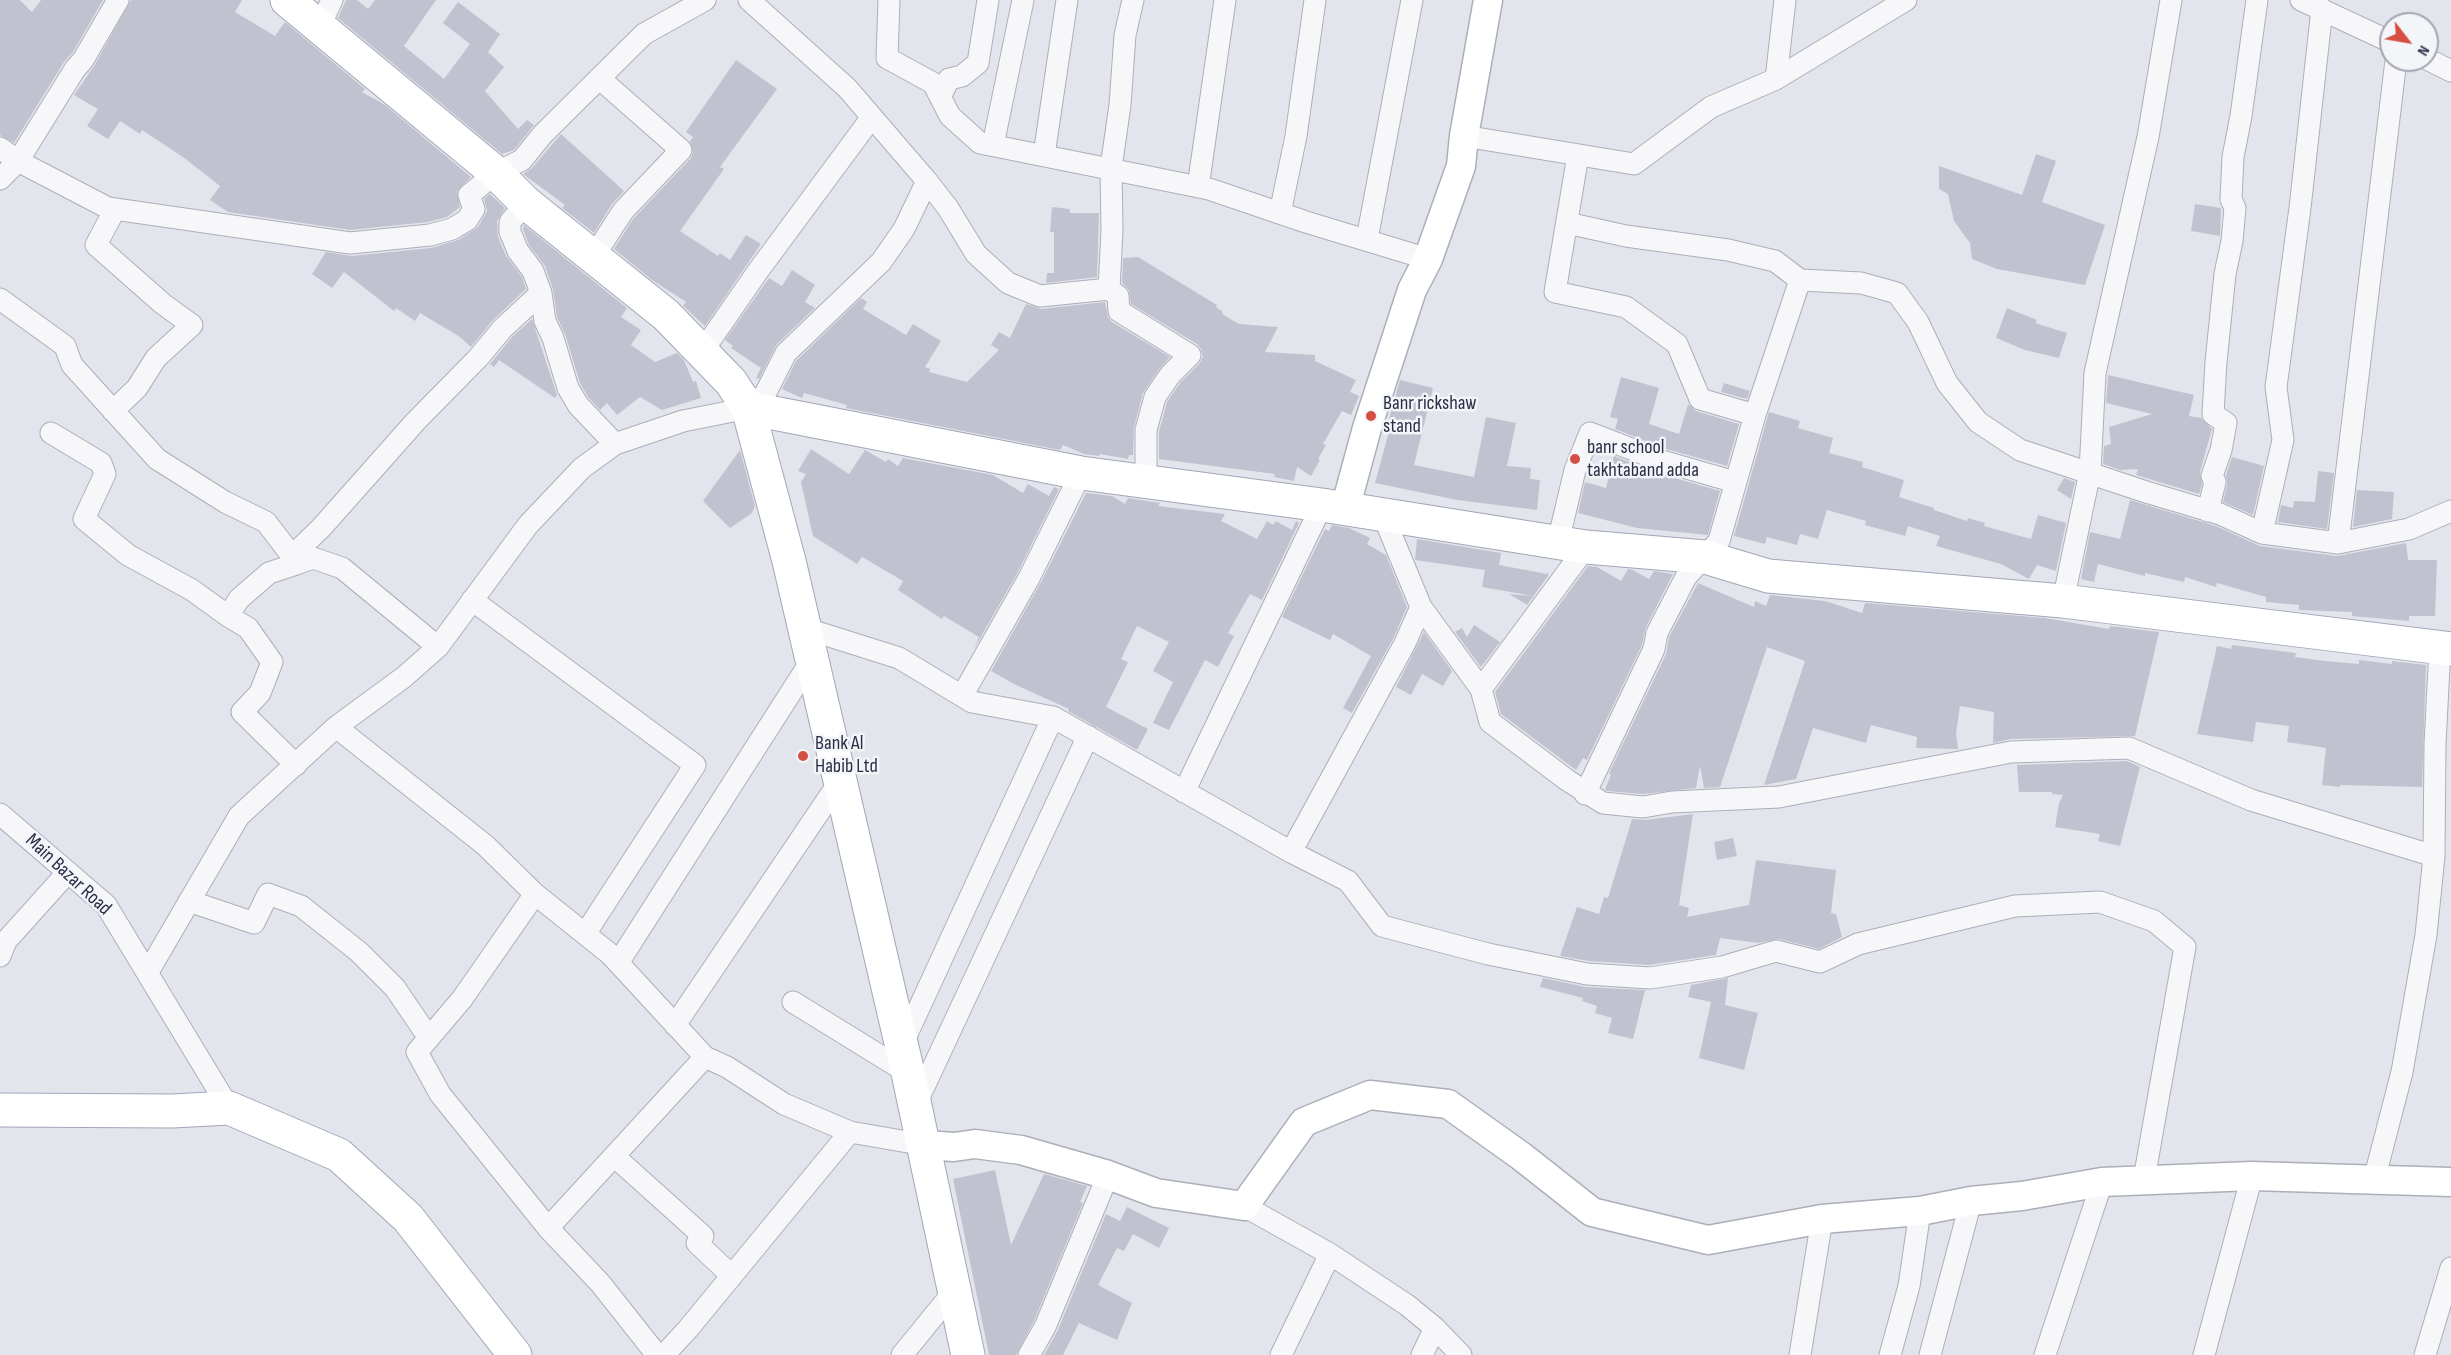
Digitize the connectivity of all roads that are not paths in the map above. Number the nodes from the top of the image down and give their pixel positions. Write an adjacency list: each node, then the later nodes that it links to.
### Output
1 (118, 0): 32 (street)
2 (287, 0): 20 (main road)
3 (705, 0): 23 (street)
4 (749, 0): 26 (street)
5 (889, 0): 25 (street)
6 (988, 0): 25 (street)
7 (1023, 0): 28 (street)
8 (1068, 0): 30 (street)
9 (1133, 0): 33 (street)
10 (1225, 0): 37 (street)
11 (1315, 0): 40 (street)
12 (1412, 0): 42 (street)
13 (1488, 0): 27 (main road)
14 (1785, 0): 24 (street)
15 (1906, 0): 24 (street)
16 (2171, 0): 55 (street)
17 (2257, 0): 60 (street)
18 (2301, 0): 19 (street)
19 (2334, 9): 21 (street); 63 (street)
20 (326, 14): 34 (main road)
21 (2379, 35)
22 (2395, 72): 64 (street)
23 (599, 78): 34 (street); 43 (street)
24 (1776, 79): 31 (street)
25 (940, 97): 28 (street)
26 (872, 117): 36 (street); 49 (street)
27 (1464, 136): 31 (street); 44 (main road)
28 (993, 145): 30 (street)
29 (0, 148): 32 (street)
30 (1044, 155): 33 (street)
31 (1578, 155): 41 (street)
32 (18, 161): 35 (street); 39 (street)
33 (1111, 168): 37 (street); 46 (street)
34 (496, 173): 38 (main road); 39 (street)
35 (0, 179)
36 (927, 181): 46 (street); 50 (street)
37 (1198, 187): 40 (street)
38 (526, 202): 43 (main road); 47 (street)
39 (115, 209): 51 (street)
40 (1280, 213): 42 (street)
41 (1567, 223): 45 (street); 52 (street)
42 (1368, 239): 44 (street)
43 (594, 256): 49 (main road)
44 (1428, 259): 59 (main road)
45 (1800, 280): 52 (street); 55 (street)
46 (1109, 289): 57 (street)
47 (541, 293): 54 (street); 67 (street)
48 (0, 299): 51 (street)
49 (702, 352): 50 (main road)
50 (748, 408): 54 (street); 56 (main road); 72 (main road)
51 (113, 411): 67 (street)
52 (1755, 415): 58 (street)
53 (51, 433): 71 (street)
54 (615, 444): 68 (street)
55 (2090, 472): 60 (street); 69 (street)
56 (1081, 473): 57 (main road); 77 (street)
57 (1146, 480): 59 (main road)
58 (1735, 482): 65 (street); 66 (street)
59 (1333, 507): 62 (main road); 83 (street)
60 (2208, 511): 63 (street)
61 (2451, 511): 64 (street)
62 (1383, 514): 65 (main road); 70 (street)
63 (2262, 533): 64 (street)
64 (2338, 543)
65 (1572, 545): 66 (main road); 76 (street)
66 (1705, 557): 69 (main road); 84 (street)
67 (294, 560): 71 (street); 73 (street)
68 (472, 600): 73 (street); 91 (street)
69 (2063, 601): 74 (main road)
70 (1421, 607): 76 (street); 86 (street)
71 (228, 616): 81 (street)
72 (804, 628): 75 (main road); 77 (street)
73 (438, 647): 79 (street)
74 (2445, 649): 87 (street)
75 (811, 661): 82 (main road); 93 (street)
76 (1481, 689): 84 (street)
77 (962, 696): 78 (street)
78 (1053, 717): 80 (street); 99 (street)
79 (336, 727): 81 (street); 89 (street)
80 (1088, 736): 83 (street); 100 (street)
81 (296, 765): 90 (street)
82 (840, 781): 96 (street); 99 (main road)
83 (1184, 792): 86 (street)
84 (1585, 794): 87 (street)
85 (0, 814): 88 (street, Main Bazar Road)
86 (1291, 852): 108 (street)
87 (2434, 856): 109 (street)
88 (68, 872): 92 (street); 94 (street, Main Bazar Road)
89 (535, 894): 91 (street); 97 (street)
90 (189, 901): 94 (street); 97 (street)
91 (585, 934): 93 (street)
92 (0, 956)
93 (618, 963): 96 (street)
94 (148, 972): 101 (street, Main Bazar Road)
95 (793, 1002): 99 (street)
96 (675, 1025): 98 (street)
97 (429, 1038): 116 (street)
98 (705, 1057): 103 (street); 105 (street)
99 (905, 1059): 100 (main road)
100 (915, 1106): 104 (main road)
101 (229, 1108): 102 (main road); 122 (main road)
102 (0, 1110)
103 (850, 1132): 104 (street); 119 (street)
104 (925, 1145): 106 (main road); 120 (main road)
105 (614, 1156): 116 (street); 119 (street)
106 (1108, 1175): 113 (main road); 127 (street)
107 (2252, 1176): 108 (main road); 109 (main road); 135 (street)
108 (2144, 1179): 110 (main road)
109 (2374, 1180): 111 (main road)
110 (2102, 1182): 112 (main road); 134 (street)
111 (2451, 1182)
112 (1971, 1201): 114 (main road); 133 (street)
113 (1244, 1206): 115 (main road); 117 (street)
114 (1920, 1211): 115 (main road); 132 (street)
115 (1822, 1219): 131 (street)
116 (548, 1228): 123 (street)
117 (1330, 1254): 121 (street); 128 (street)
118 (2451, 1268): 136 (street)
119 (732, 1276): 124 (street)
120 (955, 1290): 125 (street); 126 (main road)
121 (1435, 1328): 129 (street); 130 (street)
122 (514, 1355)
123 (657, 1355)
124 (664, 1355)
125 (902, 1355)
126 (968, 1355)
127 (1029, 1355)
128 (1281, 1355)
129 (1422, 1355)
130 (1461, 1355)
131 (1800, 1355)
132 (1890, 1355)
133 (1930, 1355)
134 (2045, 1355)
135 (2204, 1355)
136 (2426, 1355)

